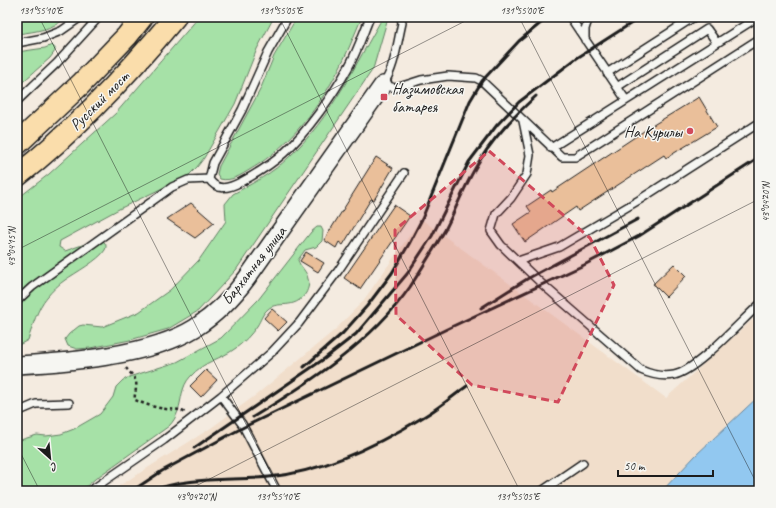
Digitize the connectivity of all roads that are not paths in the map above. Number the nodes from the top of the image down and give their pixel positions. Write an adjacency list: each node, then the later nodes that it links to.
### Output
1 (81, 17): 14 (lane)
2 (99, 17): 20 (lane)
3 (142, 17): 23 (main road, Русский мост)
4 (175, 17): 26 (main road, Русский мост)
5 (288, 17): 27 (lane)
6 (370, 17): 27 (lane)
7 (401, 17): 17 (lane)
8 (570, 17): 13 (lane)
9 (589, 17): 13 (lane)
10 (694, 17): 16 (lane)
11 (758, 17): 15 (lane)
12 (759, 39): 24 (lane)
13 (585, 40): 16 (lane)
14 (17, 43)
15 (717, 43): 18 (lane); 19 (lane)
16 (607, 73): 18 (lane)
17 (383, 85): 21 (lane); 31 (street, Бархатная улица)
18 (617, 87): 19 (lane)
19 (626, 100): 24 (lane)
20 (17, 101)
21 (523, 121): 24 (lane); 28 (lane)
22 (759, 123): 28 (lane)
23 (17, 144)
24 (551, 148)
25 (404, 173): 32 (lane)
26 (17, 176)
27 (209, 179): 29 (lane)
28 (518, 261): 30 (lane)
29 (17, 301)
30 (759, 305)
31 (17, 364)
32 (221, 396): 36 (lane); 37 (lane)
33 (69, 403): 34 (lane)
34 (17, 412)
35 (583, 463): 38 (lane)
36 (90, 491)
37 (277, 491)
38 (542, 491)

